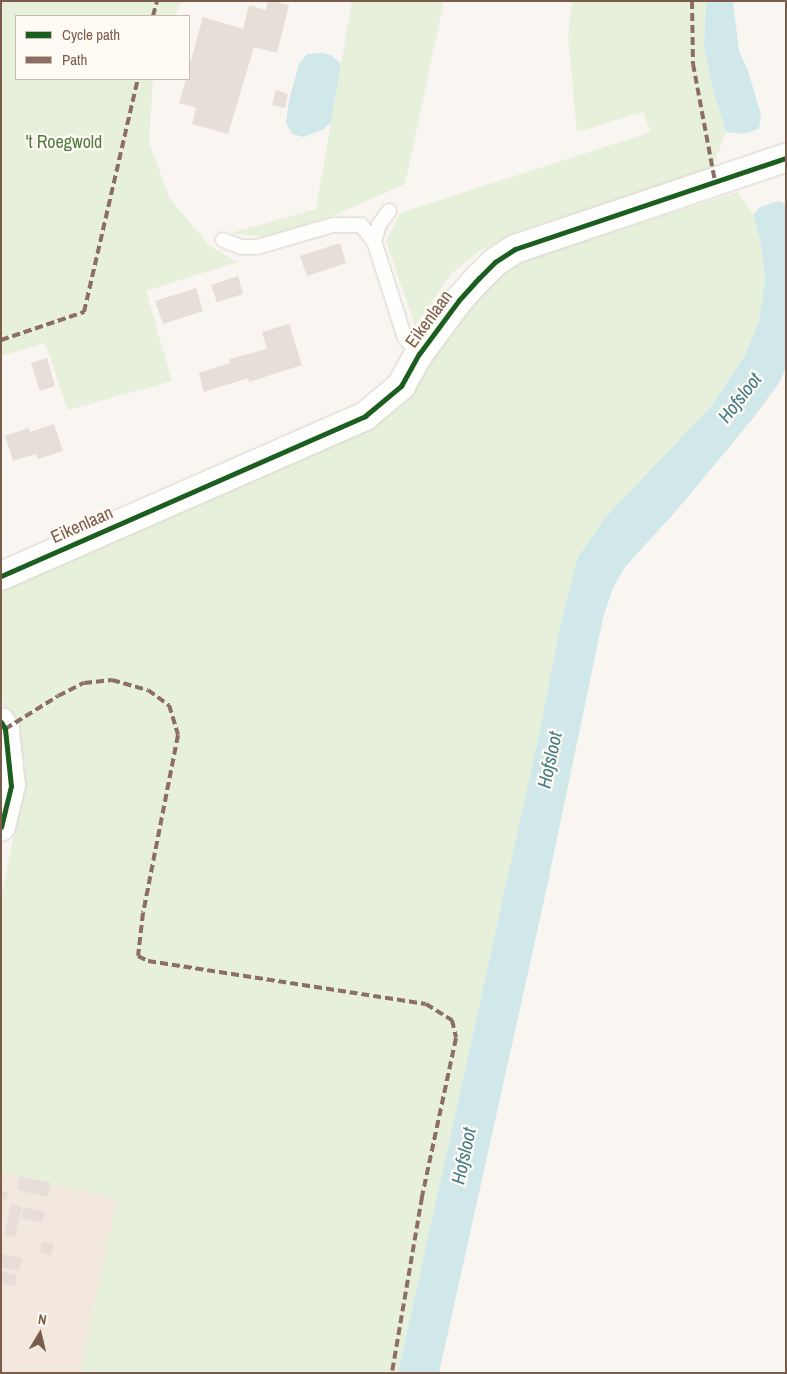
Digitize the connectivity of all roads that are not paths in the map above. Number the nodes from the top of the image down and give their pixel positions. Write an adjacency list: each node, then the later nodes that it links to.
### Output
1 (786, 158): 5 (street, Eikenlaan)
2 (389, 211): 4 (lane)
3 (223, 240): 4 (lane)
4 (374, 241): 5 (lane)
5 (419, 354): 6 (street, Eikenlaan)
6 (1, 576)
7 (1, 722): 8 (street)
8 (1, 828)

